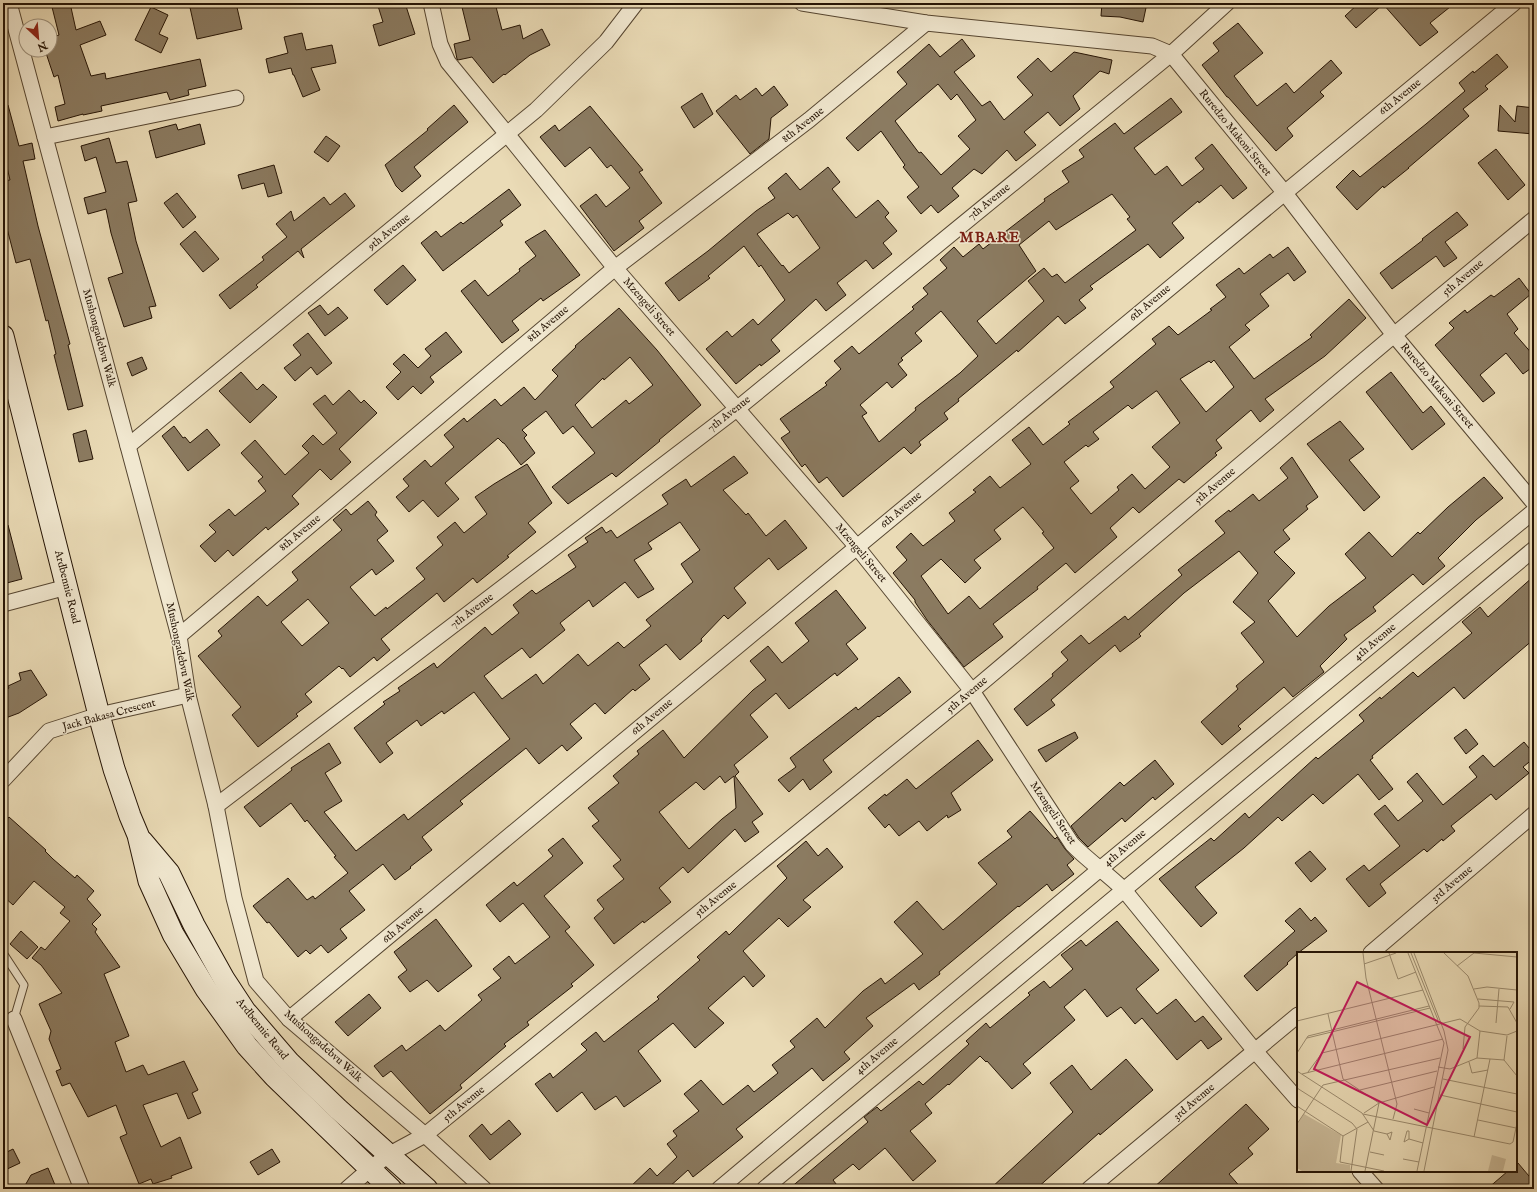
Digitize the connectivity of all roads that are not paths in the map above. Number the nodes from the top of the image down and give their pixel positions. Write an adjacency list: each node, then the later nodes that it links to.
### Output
1 (9, 3): 11 (street, Mushongadebvu Walk)
2 (431, 3): 10 (street, Mzengeli Street)
3 (636, 3): 10 (street, 9th Avenue)
4 (802, 3): 7 (street, Ruredzo Makoni Street)
5 (1226, 3): 8 (street, 7th Avenue)
6 (1514, 3): 12 (street, 6th Avenue)
7 (926, 23): 8 (street, Ruredzo Makoni Street); 14 (street, 8th Avenue)
8 (1171, 54): 12 (street, Ruredzo Makoni Street); 18 (street, 7th Avenue)
9 (236, 98): 11 (street)
10 (508, 134): 14 (street, Mzengeli Street); 19 (street, 9th Avenue)
11 (46, 137): 19 (street, Mushongadebvu Walk)
12 (1284, 192): 15 (street, Ruredzo Makoni Street); 22 (street, 6th Avenue)
13 (1534, 219): 15 (street, 5th Avenue)
14 (615, 268): 18 (street, Mzengeli Street); 26 (street, 8th Avenue)
15 (1394, 335): 20 (street, Ruredzo Makoni Street); 27 (street, 5th Avenue)
16 (3, 336): 17 (main road, Ardbennie Road)
17 (9, 390): 24 (main road, Ardbennie Road)
18 (738, 408): 22 (street, Mzengeli Street); 31 (street, 7th Avenue)
19 (128, 446): 26 (street, Mushongadebvu Walk)
20 (1534, 503)
21 (1534, 511): 34 (street, 4th Avenue)
22 (857, 546): 27 (street, Mzengeli Street); 40 (street, 6th Avenue)
23 (1534, 549): 35 (street)
24 (67, 587): 25 (street); 29 (main road, Ardbennie Road)
25 (3, 604)
26 (178, 636): 28 (street, Mushongadebvu Walk)
27 (972, 691): 34 (street, Mzengeli Street); 43 (street, 5th Avenue)
28 (188, 695): 29 (street, Jack Bakasa Crescent); 31 (street, Mushongadebvu Walk)
29 (99, 715): 30 (street, Jack Bakasa Crescent); 33 (main road, Ardbennie Road)
30 (3, 780)
31 (216, 806): 40 (street, Mushongadebvu Walk)
32 (1534, 814): 36 (street, 3rd Avenue)
33 (138, 836): 44 (main road, Ardbennie Road); 45 (main road, Ardbennie Road)
34 (1100, 869): 35 (street, Mzengeli Street); 52 (street, 4th Avenue)
35 (1124, 890): 41 (street, Mzengeli Street); 53 (street)
36 (1371, 952)
37 (3, 953): 39 (lane)
38 (1297, 1016): 41 (street, 3rd Avenue)
39 (14, 1019): 47 (street)
40 (290, 1019): 43 (street, Mushongadebvu Walk)
41 (1255, 1051): 42 (street, Mzengeli Street); 54 (street, 3rd Avenue)
42 (1297, 1099)
43 (425, 1135): 44 (street, 5th Avenue); 51 (street, Mushongadebvu Walk)
44 (388, 1155): 45 (street, 5th Avenue); 50 (main road, Ardbennie Road)
45 (370, 1169): 48 (street, 5th Avenue); 49 (main road, Ardbennie Road)
46 (1361, 1172): 55 (street)
47 (82, 1189)
48 (347, 1189)
49 (392, 1189)
50 (427, 1189)
51 (484, 1189)
52 (719, 1189)
53 (764, 1189)
54 (1089, 1189)
55 (1376, 1189)

